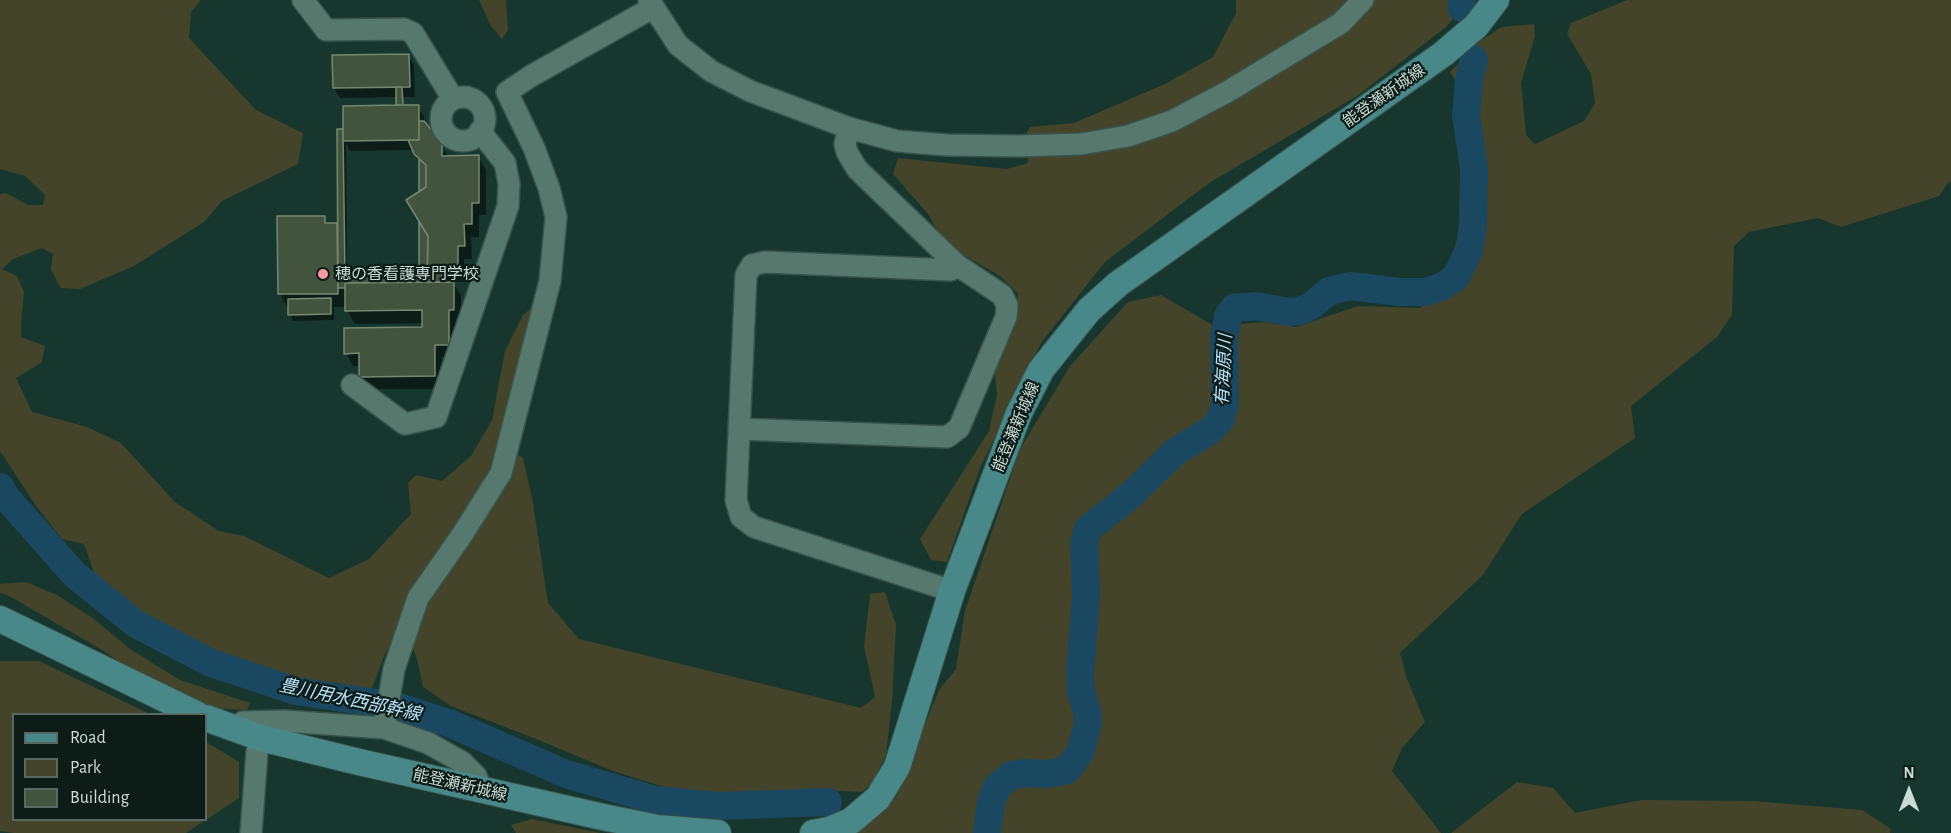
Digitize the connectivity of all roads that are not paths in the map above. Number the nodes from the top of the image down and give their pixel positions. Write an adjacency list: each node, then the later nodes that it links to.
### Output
1 (303, 0): 6 (street)
2 (1363, 0): 8 (street)
3 (1496, 0): 13 (main road, 能登瀬新城線)
4 (651, 4): 5 (street); 8 (street)
5 (507, 92): 7 (street); 17 (street)
6 (453, 99): 7 (street); 9 (street)
7 (482, 109): 9 (street)
8 (849, 128): 10 (street)
9 (480, 131): 11 (street)
10 (957, 264): 12 (street); 12 (street)
11 (352, 385)
12 (739, 429): 13 (street)
13 (952, 591): 22 (main road, 能登瀬新城線)
14 (0, 619): 15 (main road)
15 (194, 713)
16 (207, 718): 18 (main road, 能登瀬新城線)
17 (384, 723): 18 (street); 19 (street)
18 (250, 734): 19 (main road, 能登瀬新城線); 20 (street)
19 (481, 789): 21 (main road, 能登瀬新城線)
20 (251, 833)
21 (718, 833)
22 (813, 833)

